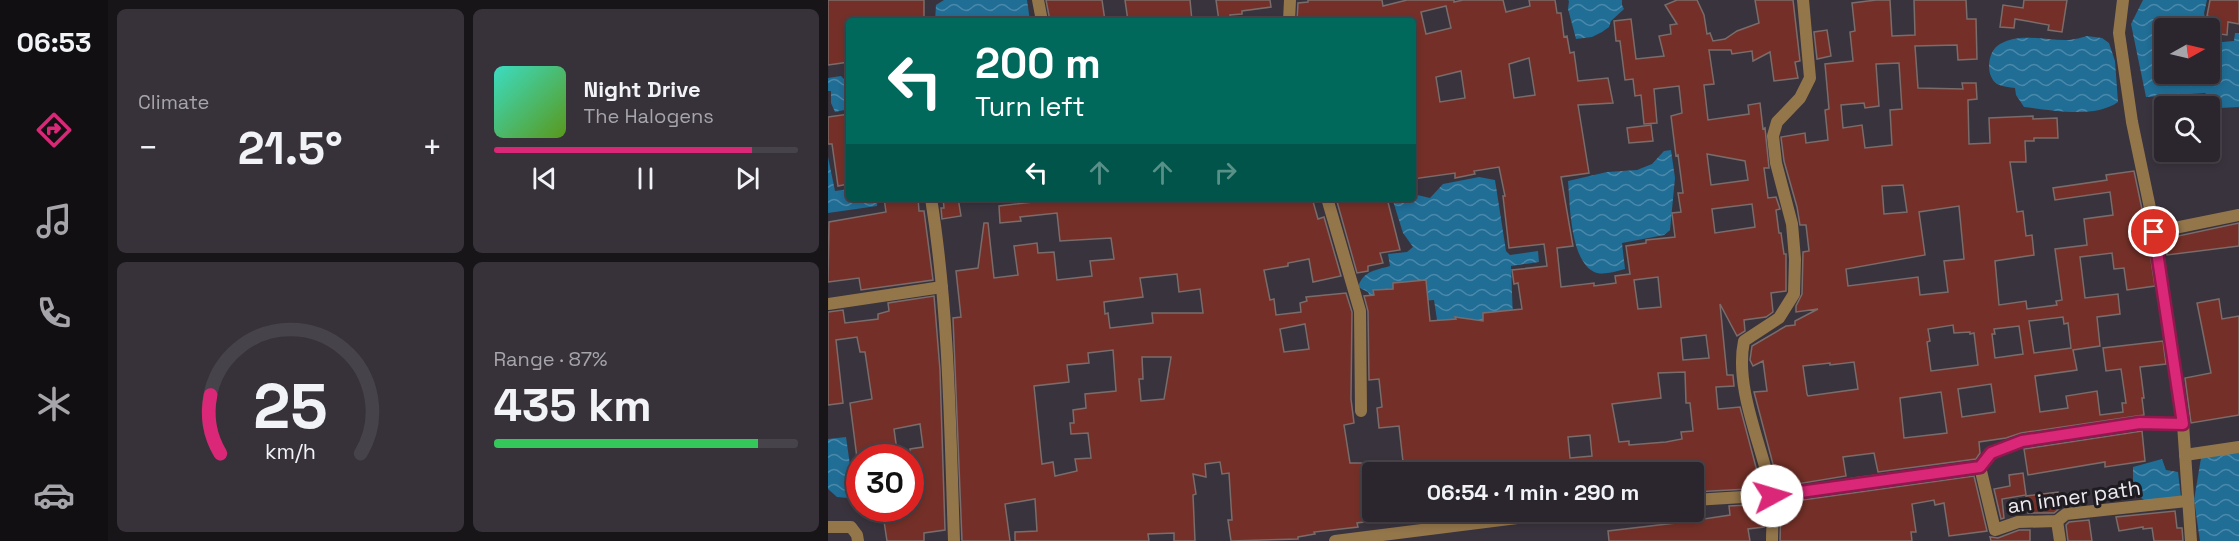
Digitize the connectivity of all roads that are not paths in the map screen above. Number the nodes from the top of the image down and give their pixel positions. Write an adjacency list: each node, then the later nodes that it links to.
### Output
1 (1038, 0): 5 (street)
2 (1290, 0): 6 (street)
3 (1803, 0): 18 (street)
4 (2123, 0): 10 (street)
5 (1041, 18)
6 (1289, 18)
7 (931, 201): 11 (street)
8 (1328, 201): 13 (street)
9 (2239, 215): 10 (street)
10 (2154, 232): 14 (street)
11 (942, 287): 12 (street); 25 (street)
12 (828, 304)
13 (1361, 411)
14 (2183, 424): 16 (street); 17 (street)
15 (2239, 447): 16 (street)
16 (2185, 455): 20 (street)
17 (1980, 467): 18 (street); 21 (street, an inner path)
18 (1772, 496): 19 (street); 27 (street)
19 (1704, 499)
20 (2187, 501): 21 (street, an inner path); 29 (street)
21 (2057, 521): 28 (street)
22 (1485, 522): 26 (street)
23 (828, 527): 24 (street)
24 (858, 541)
25 (954, 541)
26 (1335, 541)
27 (1772, 541)
28 (2060, 541)
29 (2191, 541)

